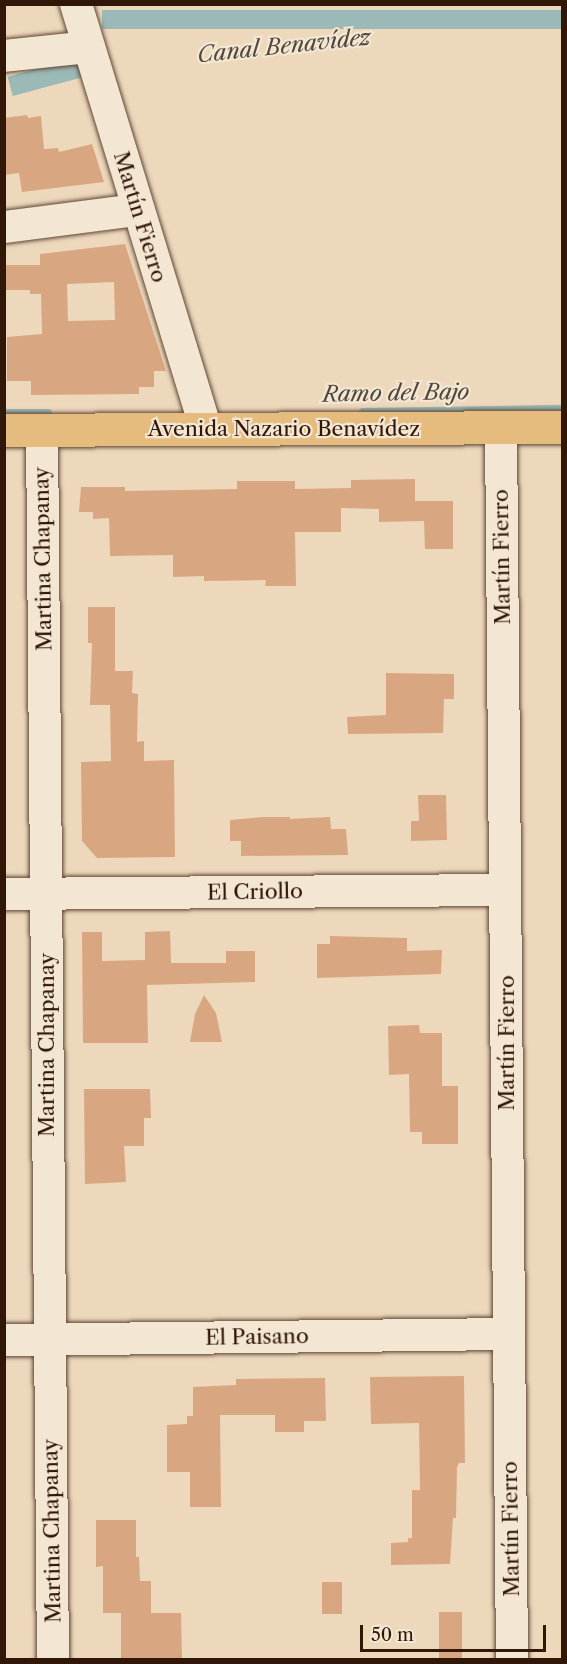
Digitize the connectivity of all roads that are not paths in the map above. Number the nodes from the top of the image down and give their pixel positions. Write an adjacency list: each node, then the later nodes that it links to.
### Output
1 (76, 4): 3 (street, Martín Fierro)
2 (4, 56): 3 (street)
3 (93, 59): 4 (street, Martín Fierro)
4 (137, 210): 5 (street); 8 (street, Martín Fierro)
5 (4, 227)
6 (562, 427): 7 (main road, Avenida Nazario Benavídez)
7 (501, 428): 8 (main road, Avenida Nazario Benavídez); 11 (street, Martín Fierro)
8 (206, 429): 10 (main road, Avenida Nazario Benavídez)
9 (4, 430): 10 (main road, Avenida Nazario Benavídez)
10 (42, 430): 13 (street, Martina Chapanay)
11 (505, 890): 13 (street, El Criollo); 14 (street, Martín Fierro)
12 (4, 894): 13 (street, El Criollo)
13 (46, 894): 16 (street, Martina Chapanay)
14 (509, 1334): 16 (street, El Paisano); 18 (street, Martín Fierro)
15 (4, 1340): 16 (street, El Paisano)
16 (50, 1340): 17 (street, Martina Chapanay)
17 (53, 1659)
18 (512, 1659)

